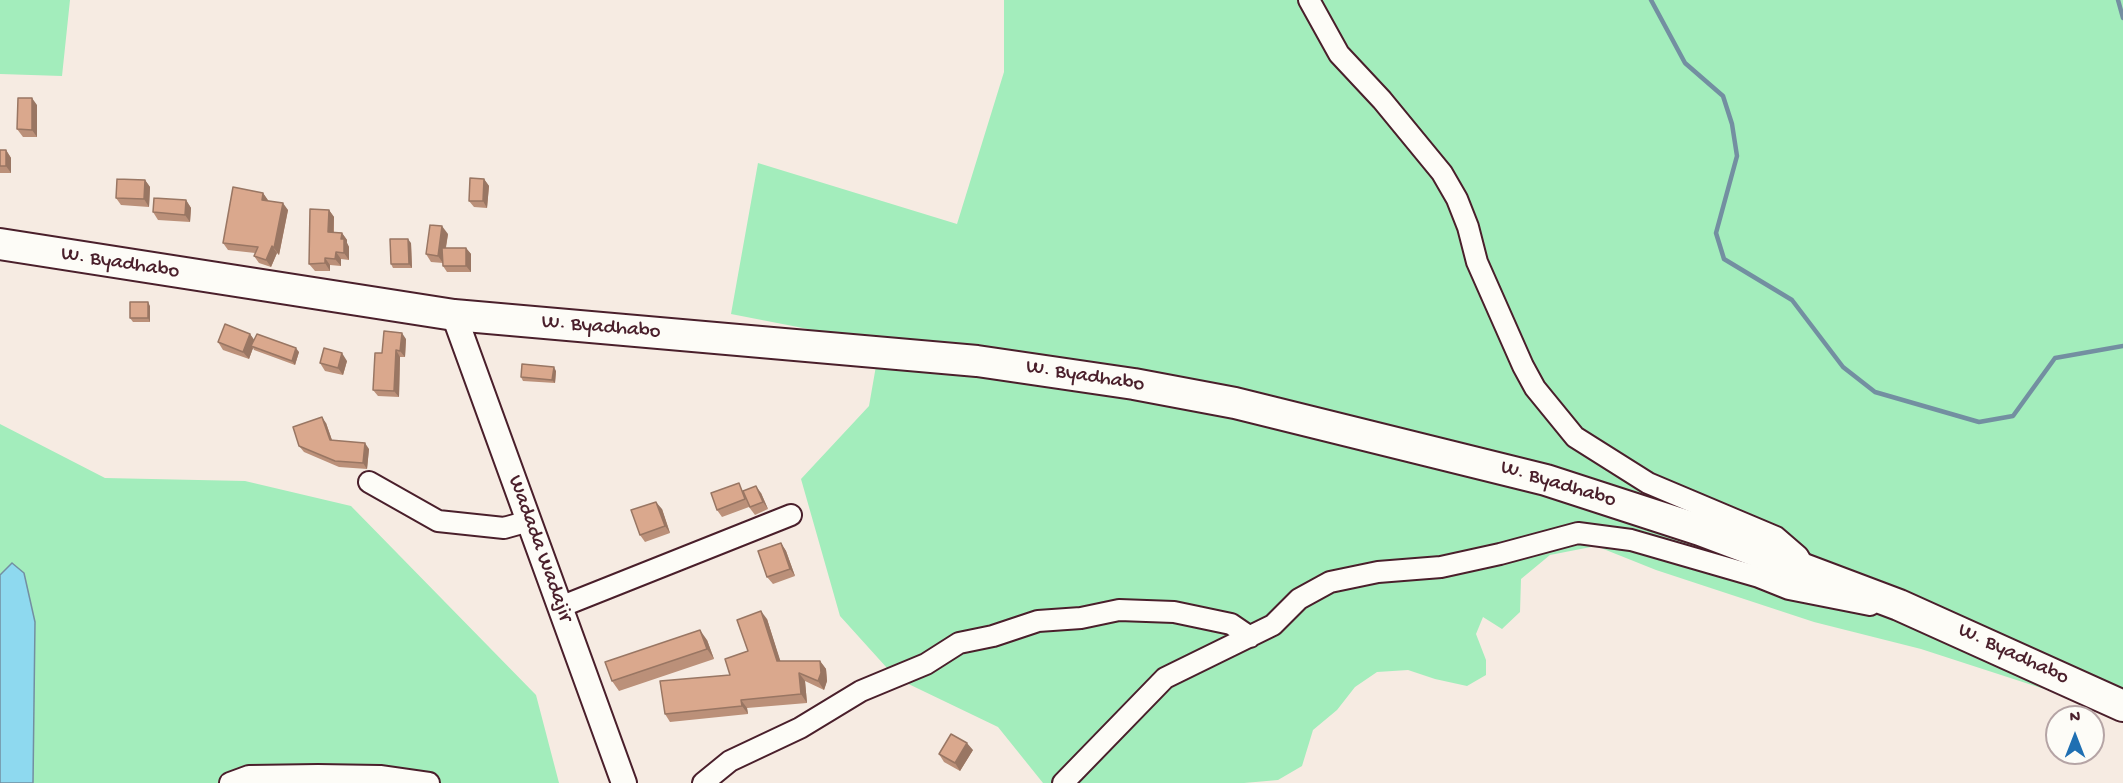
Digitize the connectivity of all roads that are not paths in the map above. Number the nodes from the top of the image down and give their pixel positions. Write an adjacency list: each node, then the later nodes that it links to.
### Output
1 (1309, 0): 7 (street)
2 (0, 244): 3 (main road, W. Byadhabo)
3 (454, 315): 6 (street, Wadada Wadajir); 7 (main road, W. Byadhabo)
4 (369, 482): 6 (street)
5 (791, 515): 9 (street)
6 (529, 521): 9 (street, Wadada Wadajir)
7 (1805, 568): 8 (main road, W. Byadhabo)
8 (1899, 605): 10 (street); 11 (main road, W. Byadhabo)
9 (560, 607): 14 (street, Wadada Wadajir)
10 (1250, 637): 15 (street); 16 (street)
11 (2123, 706)
12 (230, 783): 13 (street)
13 (429, 783)
14 (624, 783)
15 (704, 783)
16 (1063, 783)

